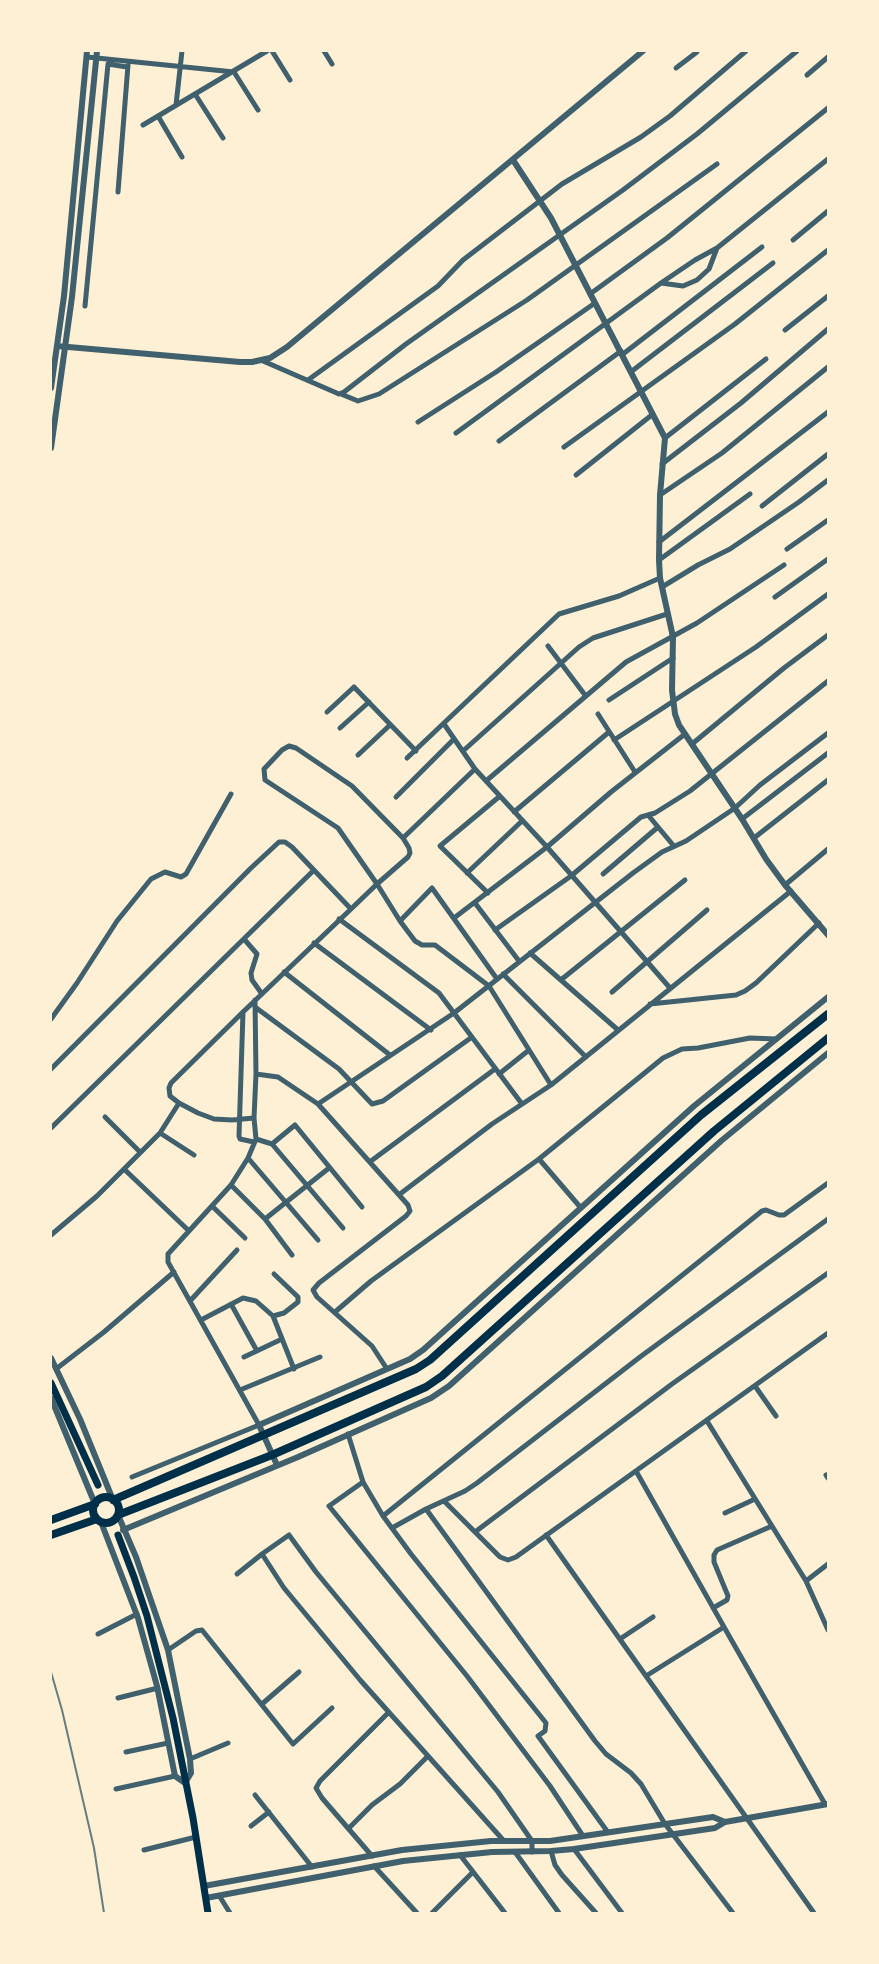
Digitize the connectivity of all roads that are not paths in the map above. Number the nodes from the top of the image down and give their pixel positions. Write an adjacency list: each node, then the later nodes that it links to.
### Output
1 (97, 51): 12 (street)
2 (182, 51): 15 (street)
3 (267, 51): 17 (street)
4 (272, 51): 19 (street)
5 (324, 51): 14 (street)
6 (643, 51): 29 (street)
7 (695, 51): 16 (street)
8 (746, 51): 32 (street)
9 (797, 51): 34 (street)
10 (87, 54): 12 (street); 49 (street)
11 (828, 57): 18 (street)
12 (96, 59): 13 (street); 50 (street)
13 (125, 64): 15 (street); 31 (street); 45 (street)
14 (332, 64)
15 (179, 67): 17 (street); 21 (street)
16 (676, 68)
17 (234, 72): 20 (street); 23 (street)
18 (807, 75)
19 (290, 80)
20 (195, 94): 21 (street); 26 (street)
21 (176, 105): 24 (street)
22 (828, 108): 42 (street)
23 (258, 110)
24 (158, 116): 25 (street); 27 (street)
25 (143, 125)
26 (223, 138)
27 (182, 157)
28 (828, 159): 37 (street)
29 (513, 160): 32 (street); 53 (street)
30 (717, 164): 40 (street)
31 (118, 192)
32 (540, 201): 34 (street); 56 (street)
33 (828, 211): 35 (street)
34 (560, 235): 40 (street); 59 (street)
35 (793, 240)
36 (762, 247): 51 (street)
37 (717, 248): 41 (street); 41 (street)
38 (828, 250): 58 (street)
39 (773, 263): 55 (street)
40 (576, 266): 42 (street); 59 (street)
41 (661, 283): 46 (street)
42 (590, 294): 44 (street)
43 (828, 296): 48 (street)
44 (595, 303): 46 (street); 62 (street)
45 (85, 306)
46 (606, 324): 51 (street); 63 (street)
47 (828, 329): 69 (street)
48 (785, 330)
49 (57, 346): 50 (street); 57 (street)
50 (65, 346): 53 (street); 67 (street)
51 (622, 352): 55 (street); 65 (street)
52 (766, 359): 64 (street)
53 (263, 361): 56 (street)
54 (828, 368): 73 (street)
55 (632, 372): 58 (street)
56 (308, 380): 59 (street)
57 (51, 388)
58 (642, 391): 61 (street); 66 (street)
59 (341, 394)
60 (828, 412): 76 (street)
61 (653, 414): 64 (street); 70 (street)
62 (418, 422)
63 (456, 433)
64 (665, 438): 69 (street)
65 (499, 441)
66 (564, 447)
67 (51, 448)
68 (828, 454): 74 (street)
69 (662, 464): 73 (street)
70 (576, 475)
71 (828, 480): 82 (street)
72 (750, 494): 79 (street)
73 (660, 495): 76 (street)
74 (762, 506)
75 (828, 520): 77 (street)
76 (659, 542): 79 (street)
77 (787, 549)
78 (828, 559): 84 (street)
79 (659, 560): 81 (street)
80 (784, 565): 87 (street)
81 (660, 578): 82 (street); 99 (street)
82 (662, 587): 85 (street)
83 (828, 594): 95 (street)
84 (775, 597)
85 (667, 614): 87 (street); 90 (street)
86 (828, 635): 106 (street)
87 (673, 637): 89 (street); 92 (street)
88 (548, 646): 90 (street)
89 (673, 658): 93 (street); 95 (street)
90 (560, 663): 92 (street); 108 (street)
91 (828, 681): 114 (street)
92 (585, 696): 116 (street)
93 (609, 700)
94 (369, 702): 96 (street); 98 (street); 100 (street)
95 (672, 702): 102 (street); 105 (street)
96 (327, 712)
97 (598, 714): 101 (street)
98 (390, 724): 107 (street); 110 (street)
99 (444, 724): 104 (street); 107 (street)
100 (340, 728)
101 (609, 732): 105 (street); 121 (street)
102 (685, 734): 106 (street); 113 (street)
103 (828, 734): 120 (street)
104 (454, 738): 108 (street); 119 (street)
105 (614, 740): 113 (street)
106 (692, 744): 114 (street)
107 (416, 751): 111 (street)
108 (463, 751): 112 (street)
109 (828, 753): 123 (street)
110 (357, 755)
111 (407, 758)
112 (475, 769): 116 (street); 126 (street)
113 (635, 772): 129 (street)
114 (711, 772): 120 (street); 122 (street)
115 (828, 780): 127 (street)
116 (486, 781): 118 (street)
117 (231, 794): 171 (street)
118 (500, 796): 121 (street); 132 (street)
119 (396, 797)
120 (735, 808): 123 (street); 128 (street)
121 (514, 812): 124 (street)
122 (648, 815): 125 (street); 134 (street)
123 (742, 819): 127 (street)
124 (522, 821): 129 (street); 132 (street)
125 (658, 827): 128 (street); 133 (street)
126 (403, 838): 136 (street); 136 (street)
127 (754, 838): 137 (street)
128 (673, 845): 141 (street)
129 (547, 848): 134 (street); 139 (street)
130 (828, 849): 137 (street)
131 (314, 870): 142 (street); 151 (street); 181 (street)
132 (467, 873): 139 (street)
133 (603, 874)
134 (571, 876): 141 (street); 148 (street)
135 (685, 880): 149 (street)
136 (376, 884): 142 (street); 146 (street)
137 (785, 885): 138 (street)
138 (791, 891): 147 (street); 161 (street)
139 (488, 893): 140 (street)
140 (475, 903): 144 (street); 148 (street)
141 (595, 903): 149 (street); 153 (street)
142 (351, 909): 145 (street)
143 (707, 910): 155 (street)
144 (454, 918): 146 (street); 158 (street)
145 (339, 919): 152 (street); 169 (street)
146 (400, 921): 160 (street)
147 (819, 923): 150 (street); 166 (street)
148 (495, 930): 154 (street)
149 (620, 933): 155 (street); 159 (street)
150 (828, 935)
151 (244, 939): 163 (street); 193 (street)
152 (314, 943): 156 (street); 172 (street)
153 (530, 953): 154 (street); 159 (street)
154 (519, 961): 157 (street)
155 (647, 963): 161 (street); 162 (street)
156 (284, 972): 163 (street); 179 (street)
157 (503, 974): 158 (street); 180 (street)
158 (497, 979): 160 (street)
159 (562, 979): 173 (street)
160 (489, 986): 169 (street); 177 (street)
161 (670, 988): 166 (street)
162 (612, 992)
163 (262, 994): 165 (street)
164 (828, 997): 176 (street)
165 (255, 1000): 167 (street); 168 (street)
166 (649, 1004): 173 (street)
167 (255, 1008): 183 (street); 185 (street)
168 (243, 1012): 187 (street); 192 (street)
169 (454, 1013): 172 (street); 174 (street)
170 (828, 1014): 246 (main road)
171 (51, 1018)
172 (431, 1030): 179 (street)
173 (618, 1030): 180 (street)
174 (472, 1037): 182 (street); 185 (street)
175 (828, 1038): 247 (main road)
176 (777, 1039): 200 (street); 211 (street)
177 (529, 1050): 184 (street); 186 (street)
178 (828, 1053): 245 (street)
179 (390, 1055): 185 (street)
180 (586, 1057): 186 (street)
181 (51, 1069)
182 (495, 1069): 184 (street); 201 (street)
183 (256, 1074): 188 (street); 191 (street)
184 (499, 1074): 189 (street)
185 (350, 1081): 188 (street)
186 (551, 1085): 189 (street)
187 (179, 1103): 192 (street); 194 (street)
188 (318, 1104): 201 (street)
189 (522, 1104): 207 (street)
190 (105, 1117): 197 (street)
191 (254, 1118): 192 (street); 195 (street)
192 (240, 1119): 195 (street)
193 (51, 1128)
194 (160, 1133): 197 (street); 198 (street)
195 (255, 1141): 196 (street); 199 (street)
196 (272, 1144): 203 (street); 206 (street)
197 (140, 1152): 202 (street)
198 (194, 1155)
199 (248, 1158): 205 (street); 208 (street)
200 (539, 1159): 211 (street); 226 (street)
201 (371, 1161): 207 (street)
202 (124, 1168): 215 (street); 216 (street)
203 (329, 1168): 206 (street); 210 (street)
204 (828, 1184): 260 (street)
205 (231, 1185): 209 (street); 212 (street)
206 (306, 1186): 208 (street); 214 (street)
207 (400, 1194): 226 (street)
208 (286, 1202): 212 (street); 218 (street)
209 (212, 1206): 215 (street); 217 (street)
210 (362, 1206)
211 (581, 1208): 237 (street)
212 (265, 1219): 220 (street)
213 (828, 1219): 255 (street)
214 (343, 1228)
215 (188, 1230): 221 (street)
216 (52, 1232)
217 (245, 1238)
218 (318, 1240)
219 (237, 1250): 224 (street)
220 (292, 1255)
221 (174, 1272): 224 (street); 235 (street)
222 (828, 1273): 266 (street)
223 (274, 1274): 227 (street)
224 (190, 1301): 228 (street)
225 (231, 1304): 227 (street); 228 (street); 231 (street)
226 (335, 1312): 237 (street)
227 (273, 1316): 230 (street)
228 (201, 1320): 240 (street)
229 (828, 1333): 239 (street)
230 (282, 1339): 231 (street); 236 (street)
231 (257, 1351): 232 (street)
232 (244, 1357)
233 (320, 1357): 236 (street)
234 (51, 1358): 235 (street)
235 (56, 1369): 254 (street)
236 (294, 1369): 240 (street)
237 (387, 1369): 244 (street)
238 (51, 1383): 252 (main road)
239 (755, 1386): 242 (street); 243 (street)
240 (240, 1390): 244 (street)
241 (51, 1398): 256 (street)
242 (776, 1416)
243 (707, 1421): 249 (street); 253 (street)
244 (259, 1425): 246 (street); 250 (street)
245 (348, 1434): 248 (street); 251 (street)
246 (264, 1437): 247 (street); 254 (main road)
247 (272, 1455): 248 (street); 259 (main road)
248 (277, 1466): 265 (street)
249 (636, 1471): 267 (street); 273 (street)
250 (132, 1477)
251 (363, 1482): 260 (street); 306 (street)
252 (98, 1485)
253 (755, 1499): 258 (street); 263 (street)
254 (113, 1500): 256 (main road); 259 (main road)
255 (444, 1501): 257 (street); 266 (street)
256 (95, 1504): 261 (main road); 262 (main road)
257 (426, 1509): 264 (street); 301 (street)
258 (724, 1513)
259 (118, 1515): 262 (main road); 265 (street)
260 (383, 1516): 264 (street)
261 (51, 1520)
262 (99, 1521): 268 (main road); 274 (street)
263 (772, 1526): 272 (street); 273 (street)
264 (392, 1528): 304 (street)
265 (121, 1532): 280 (street); 294 (main road)
266 (474, 1532): 267 (street)
267 (546, 1534): 279 (street)
268 (51, 1535)
269 (262, 1554): 271 (street); 287 (street); 309 (street)
270 (828, 1564): 272 (street)
271 (237, 1574)
272 (806, 1581): 277 (street)
273 (713, 1608): 276 (street)
274 (137, 1614): 278 (street); 283 (street)
275 (653, 1617): 279 (street)
276 (724, 1627): 282 (street); 297 (street)
277 (828, 1630)
278 (98, 1634)
279 (620, 1639): 282 (street)
280 (168, 1650): 285 (street); 292 (street)
281 (299, 1672): 285 (street)
282 (646, 1676): 299 (street)
283 (158, 1688): 284 (street); 288 (street)
284 (118, 1698)
285 (262, 1704): 286 (street)
286 (332, 1708)
287 (388, 1712): 291 (street); 303 (street)
288 (168, 1743): 290 (street); 293 (street)
289 (228, 1743): 292 (street)
290 (126, 1752)
291 (428, 1756): 303 (street); 308 (street)
292 (189, 1760): 294 (street)
293 (175, 1776): 294 (street); 295 (street)
294 (185, 1783): 307 (main road)
295 (116, 1789)
296 (255, 1795): 298 (street)
297 (826, 1804): 299 (street)
298 (268, 1812): 302 (street); 320 (street)
299 (748, 1818): 300 (street); 334 (street)
300 (725, 1822): 301 (street); 305 (street)
301 (665, 1824): 304 (street); 305 (street)
302 (251, 1826)
303 (349, 1828): 317 (street)
304 (607, 1831): 306 (street)
305 (674, 1834): 310 (street); 333 (street)
306 (583, 1836): 309 (street)
307 (196, 1837): 311 (street); 322 (main road)
308 (504, 1841): 309 (street); 315 (street)
309 (532, 1841): 314 (street)
310 (574, 1849): 312 (street); 332 (street)
311 (144, 1850)
312 (551, 1851): 314 (street); 331 (street)
313 (515, 1852): 314 (street); 316 (street); 330 (street)
314 (532, 1852)
315 (384, 1854): 317 (street); 318 (street)
316 (460, 1855): 318 (street); 321 (street)
317 (372, 1856): 320 (street)
318 (386, 1864): 319 (street)
319 (375, 1866): 323 (street); 327 (street)
320 (312, 1867): 322 (street)
321 (473, 1872): 328 (street); 329 (street)
322 (204, 1886): 324 (main road)
323 (220, 1897): 324 (street); 326 (street)
324 (206, 1898): 325 (main road)
325 (208, 1913)
326 (230, 1913)
327 (417, 1913)
328 (432, 1913)
329 (504, 1913)
330 (559, 1913)
331 (596, 1913)
332 (622, 1913)
333 (733, 1913)
334 (814, 1913)

